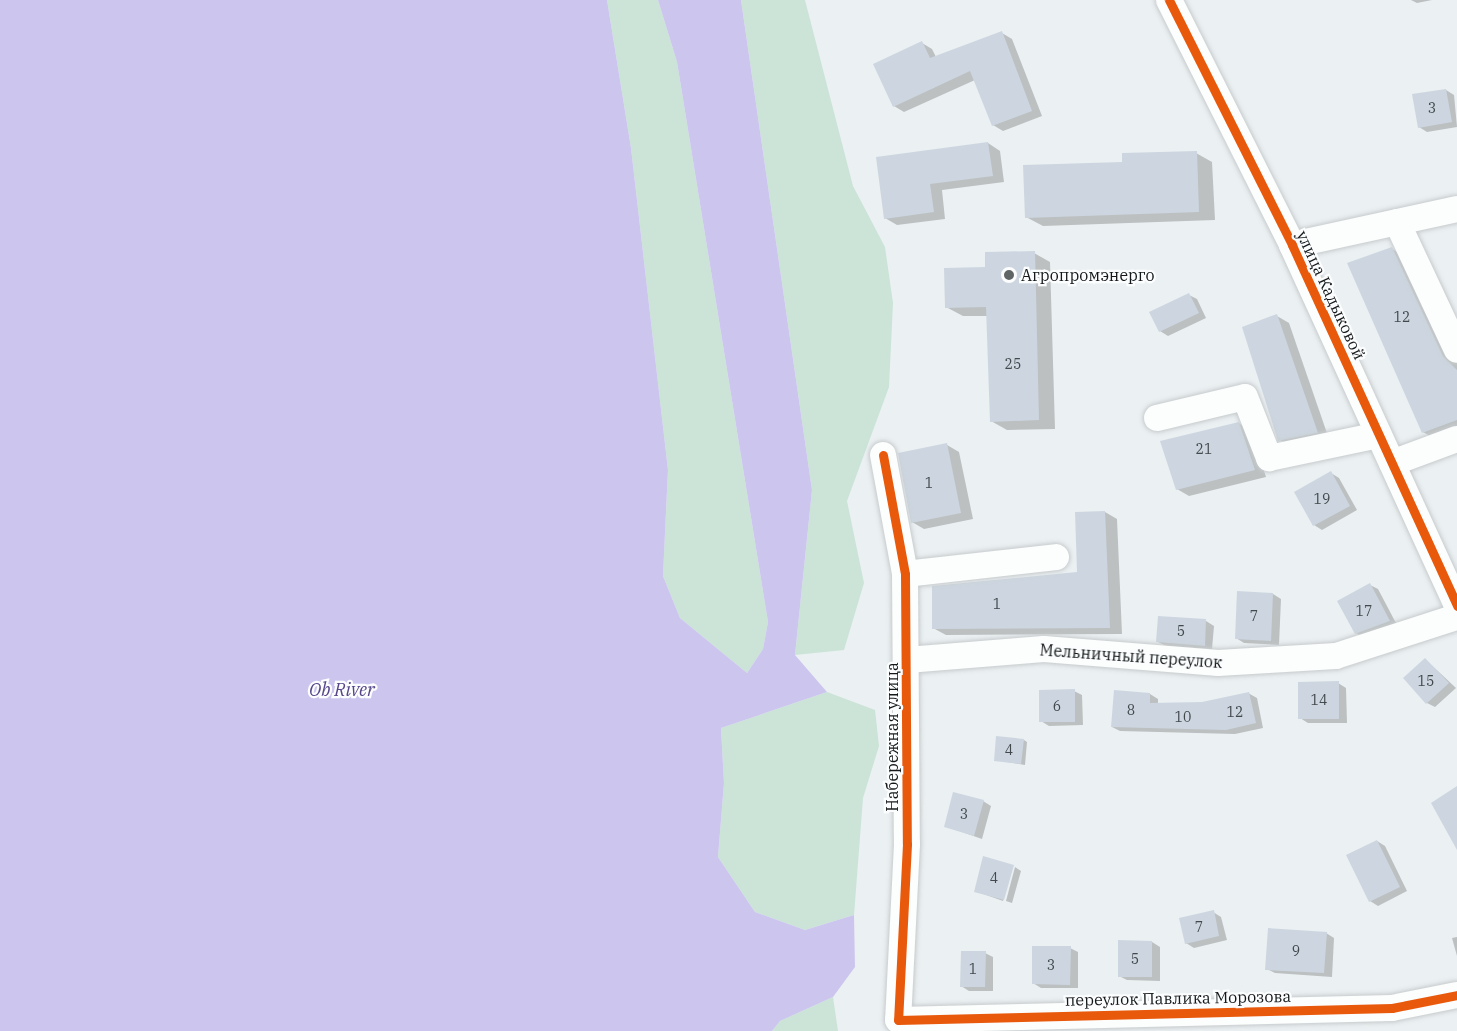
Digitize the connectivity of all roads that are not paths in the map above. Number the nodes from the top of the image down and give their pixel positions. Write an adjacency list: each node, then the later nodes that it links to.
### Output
1 (1169, 0): 4 (street, улица Кадыковой)
2 (1457, 209): 3 (street)
3 (1397, 222): 4 (street); 5 (street)
4 (1292, 245): 7 (street, улица Кадыковой)
5 (1457, 350)
6 (1156, 418): 7 (street)
7 (1379, 435): 10 (street, улица Кадыковой)
8 (1457, 439): 10 (street)
9 (883, 455): 13 (street, Набережная улица)
10 (1392, 463): 11 (street, улица Кадыковой)
11 (1446, 554): 14 (street, улица Кадыковой)
12 (1056, 557): 13 (street)
13 (904, 574): 16 (street, Набережная улица)
14 (1457, 606)
15 (1457, 617): 16 (street, Мельничный переулок)
16 (907, 660): 18 (street, Набережная улица)
17 (1457, 996): 18 (street, переулок Павлика Морозова)
18 (898, 1020)

